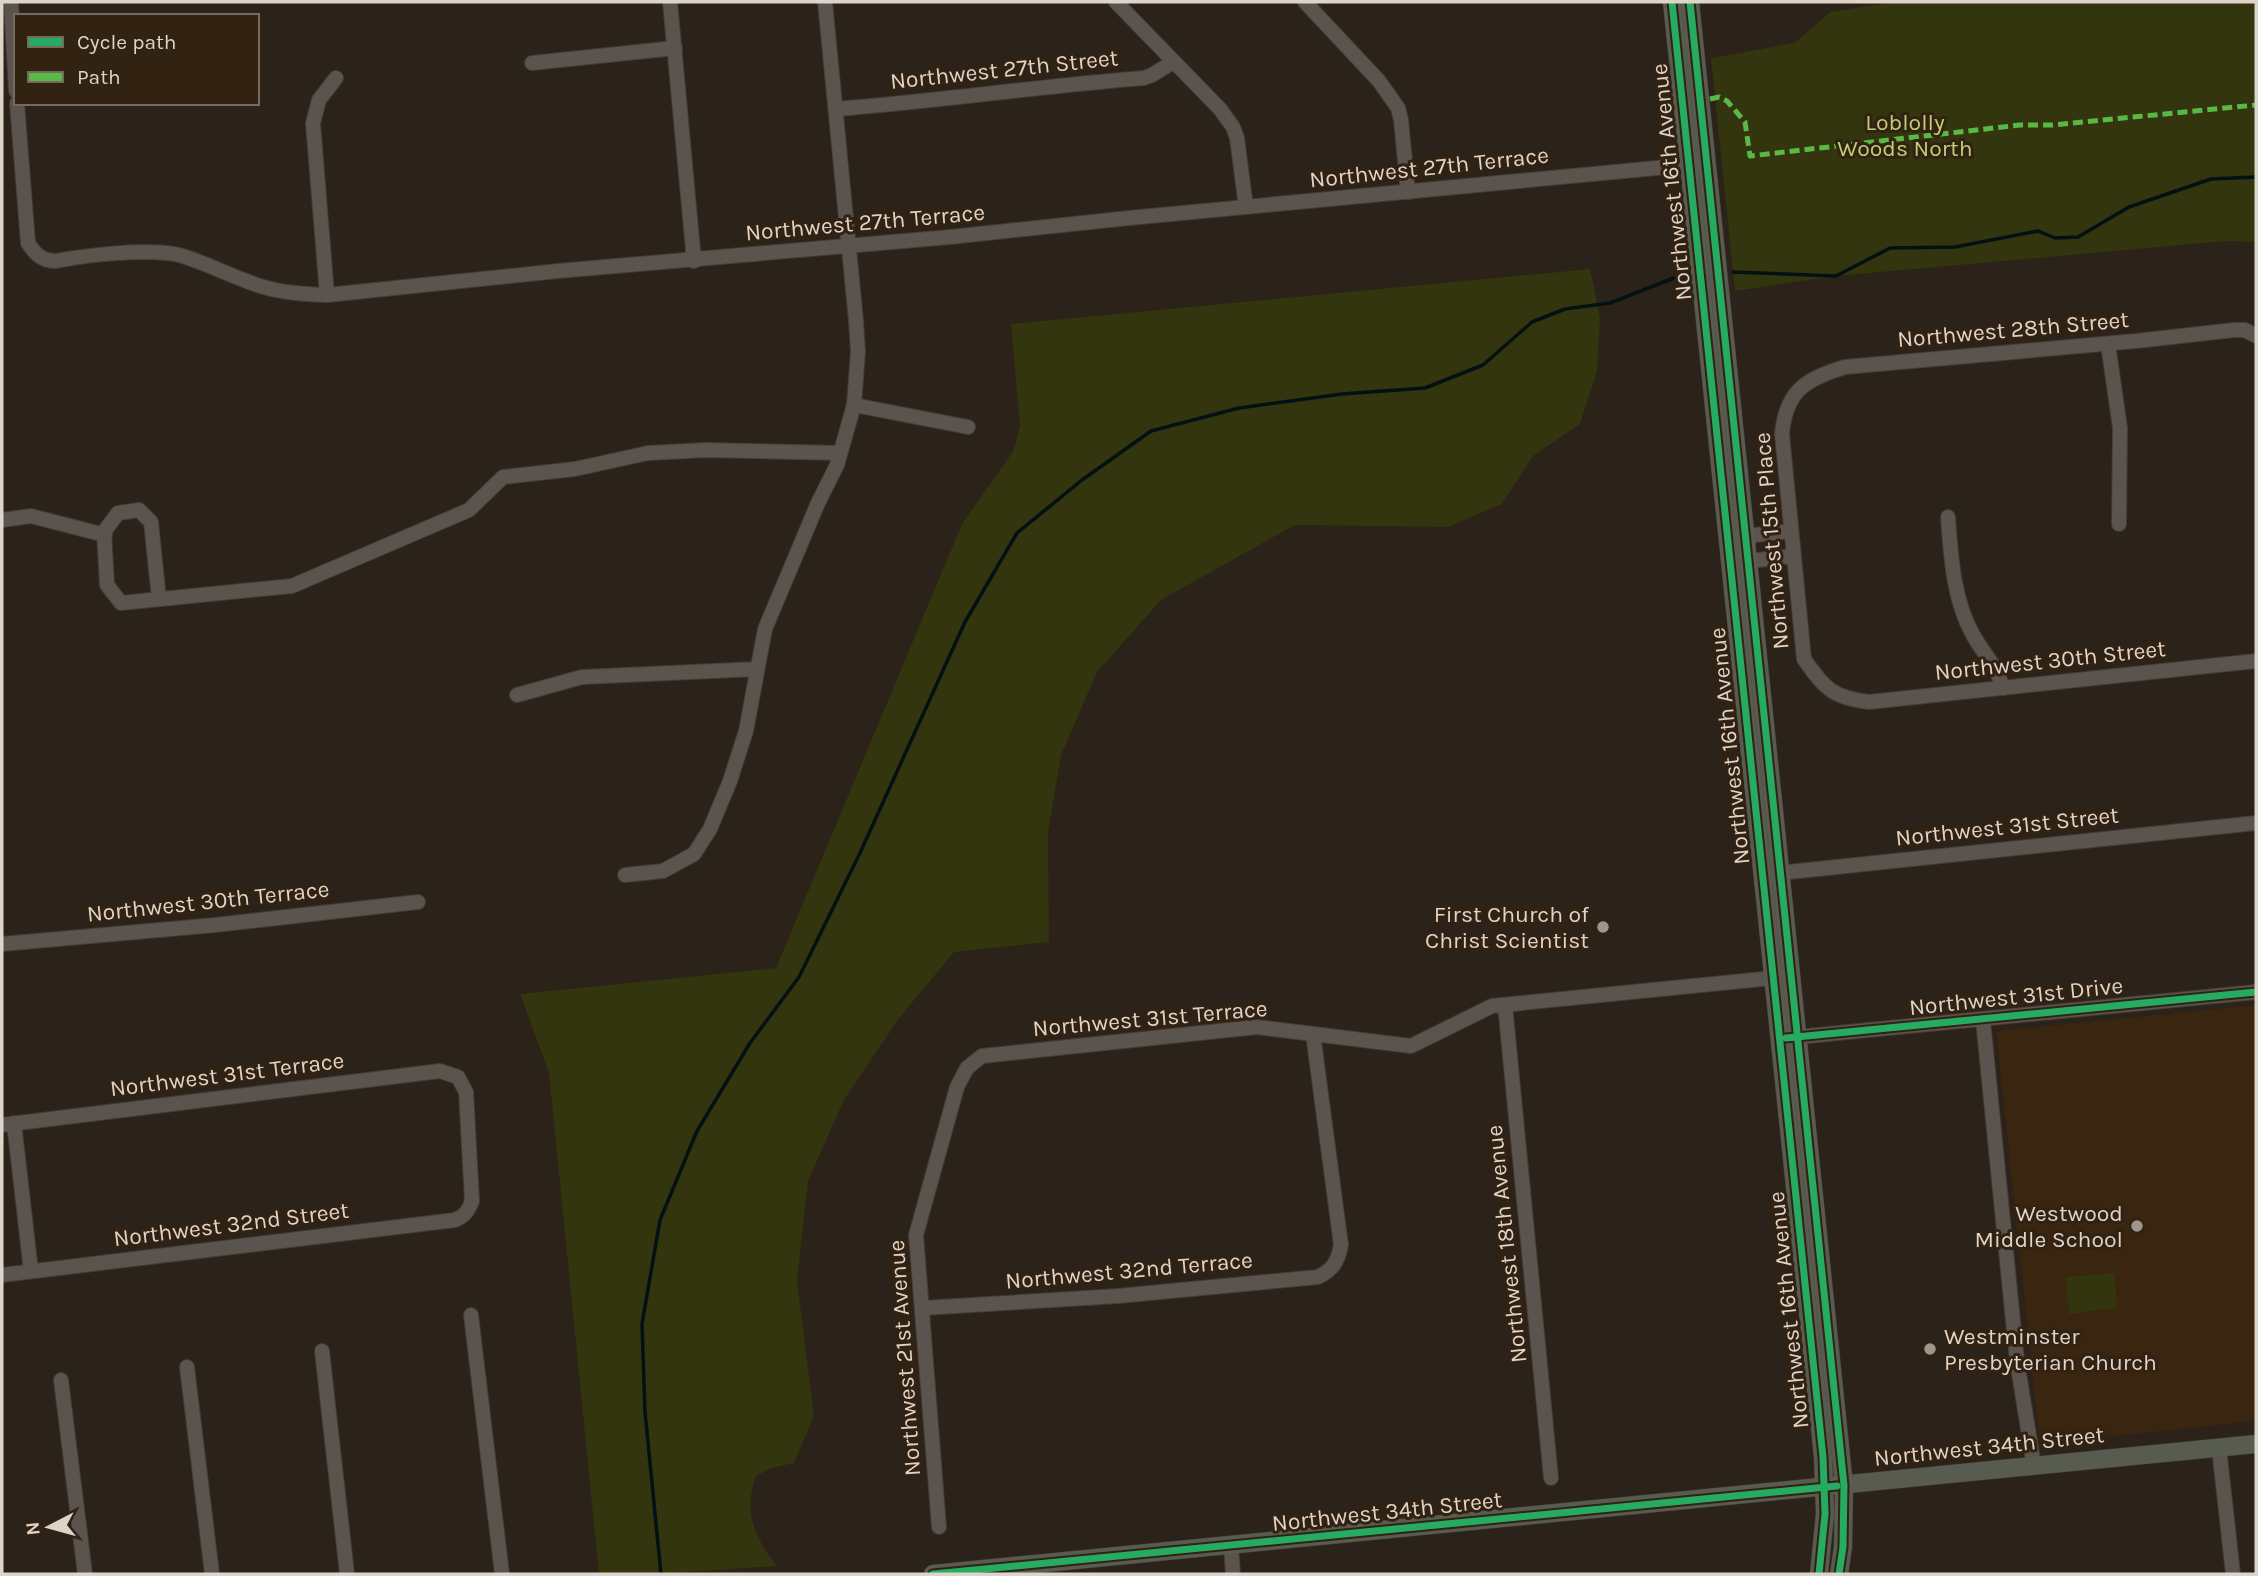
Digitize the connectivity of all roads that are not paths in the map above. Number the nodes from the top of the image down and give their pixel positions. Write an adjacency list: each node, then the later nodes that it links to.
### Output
1 (11, 2): 9 (street)
2 (670, 2): 8 (street)
3 (825, 2): 14 (street)
4 (1116, 2): 10 (street)
5 (1305, 2): 16 (street)
6 (1672, 2): 15 (main road, Northwest 16th Avenue)
7 (1690, 2): 15 (main road, Northwest 16th Avenue)
8 (675, 48): 11 (street); 19 (street)
9 (14, 55)
10 (1173, 62): 14 (street, Northwest 27th Street); 17 (street)
11 (532, 63)
12 (336, 78): 20 (street)
13 (16, 105): 20 (street, Northwest 27th Terrace)
14 (836, 109): 18 (street)
15 (1698, 164): 16 (street, Northwest 27th Terrace); 23 (main road, Northwest 16th Avenue)
16 (1408, 192): 17 (street, Northwest 27th Terrace)
17 (1246, 207): 18 (street, Northwest 27th Terrace)
18 (849, 245): 19 (street, Northwest 27th Terrace); 25 (street)
19 (694, 261): 20 (street, Northwest 27th Terrace)
20 (327, 295)
21 (2253, 334): 22 (street, Northwest 28th Street)
22 (2108, 344): 24 (street, Northwest 28th Street); 30 (street)
23 (1718, 357): 33 (main road, Northwest 16th Avenue); 34 (main road, Northwest 16th Avenue)
24 (1791, 400): 31 (street, Northwest 15th Place)
25 (853, 405): 26 (street); 27 (street)
26 (968, 427)
27 (840, 453): 37 (street); 39 (street)
28 (1948, 517): 40 (street)
29 (2, 520): 32 (street)
30 (2119, 524)
31 (1791, 531): 33 (street); 35 (street, Northwest 15th Place)
32 (105, 535): 37 (street); 37 (street)
33 (1746, 538): 34 (street); 36 (main road, Northwest 16th Avenue)
34 (1728, 552): 36 (street); 45 (main road, Northwest 16th Avenue)
35 (1793, 556): 36 (street); 42 (street, Northwest 15th Place)
36 (1748, 559): 44 (main road, Northwest 16th Avenue)
37 (159, 599)
38 (2256, 661): 40 (street, Northwest 30th Street)
39 (757, 669): 41 (street); 46 (street)
40 (2003, 688): 42 (street, Northwest 30th Street)
41 (517, 695)
42 (1848, 700)
43 (2256, 823): 44 (street, Northwest 31st Street)
44 (1781, 873): 45 (street, Northwest 31st Street); 49 (main road, Northwest 16th Avenue)
45 (1762, 874): 50 (main road, Northwest 16th Avenue)
46 (625, 875)
47 (418, 902): 48 (street, Northwest 30th Terrace)
48 (2, 944)
49 (1791, 976): 50 (street, Northwest 31st Terrace); 55 (main road, Northwest 16th Avenue)
50 (1773, 978): 52 (street, Northwest 31st Terrace); 56 (main road, Northwest 16th Avenue)
51 (2256, 992): 53 (street, Northwest 31st Drive)
52 (1505, 1005): 54 (street, Northwest 31st Terrace); 71 (street, Northwest 18th Avenue)
53 (1983, 1020): 55 (street, Northwest 31st Drive); 70 (street)
54 (1313, 1034): 57 (street, Northwest 31st Terrace); 63 (street, Northwest 32nd Terrace)
55 (1798, 1037): 56 (street, Northwest 31st Drive); 60 (main road, Northwest 16th Avenue)
56 (1779, 1038): 60 (main road, Northwest 16th Avenue)
57 (967, 1068): 63 (street, Northwest 21st Avenue)
58 (8, 1124): 59 (street, Northwest 31st Terrace); 61 (street)
59 (464, 1216): 61 (street, Northwest 32nd Street)
60 (1811, 1249): 72 (main road, Northwest 16th Avenue); 73 (main road, Northwest 16th Avenue)
61 (31, 1271): 62 (street, Northwest 32nd Street)
62 (2, 1275)
63 (923, 1308): 74 (street, Northwest 21st Avenue)
64 (471, 1315): 79 (street)
65 (322, 1352): 78 (street)
66 (187, 1367): 77 (street)
67 (61, 1380): 76 (street)
68 (2256, 1444): 69 (main road, Northwest 34th Street)
69 (2219, 1448): 70 (main road, Northwest 34th Street); 84 (street)
70 (2034, 1466): 72 (main road, Northwest 34th Street)
71 (1550, 1478)
72 (1844, 1485): 73 (main road, Northwest 34th Street); 83 (main road, Northwest 16th Avenue)
73 (1825, 1487): 75 (main road, Northwest 34th Street); 82 (main road, Northwest 16th Avenue)
74 (939, 1527)
75 (1231, 1546): 80 (main road, Northwest 34th Street); 81 (street)
76 (85, 1574)
77 (212, 1574)
78 (348, 1574)
79 (502, 1574)
80 (933, 1574)
81 (1233, 1574)
82 (1819, 1574)
83 (1839, 1574)
84 (2233, 1574)

